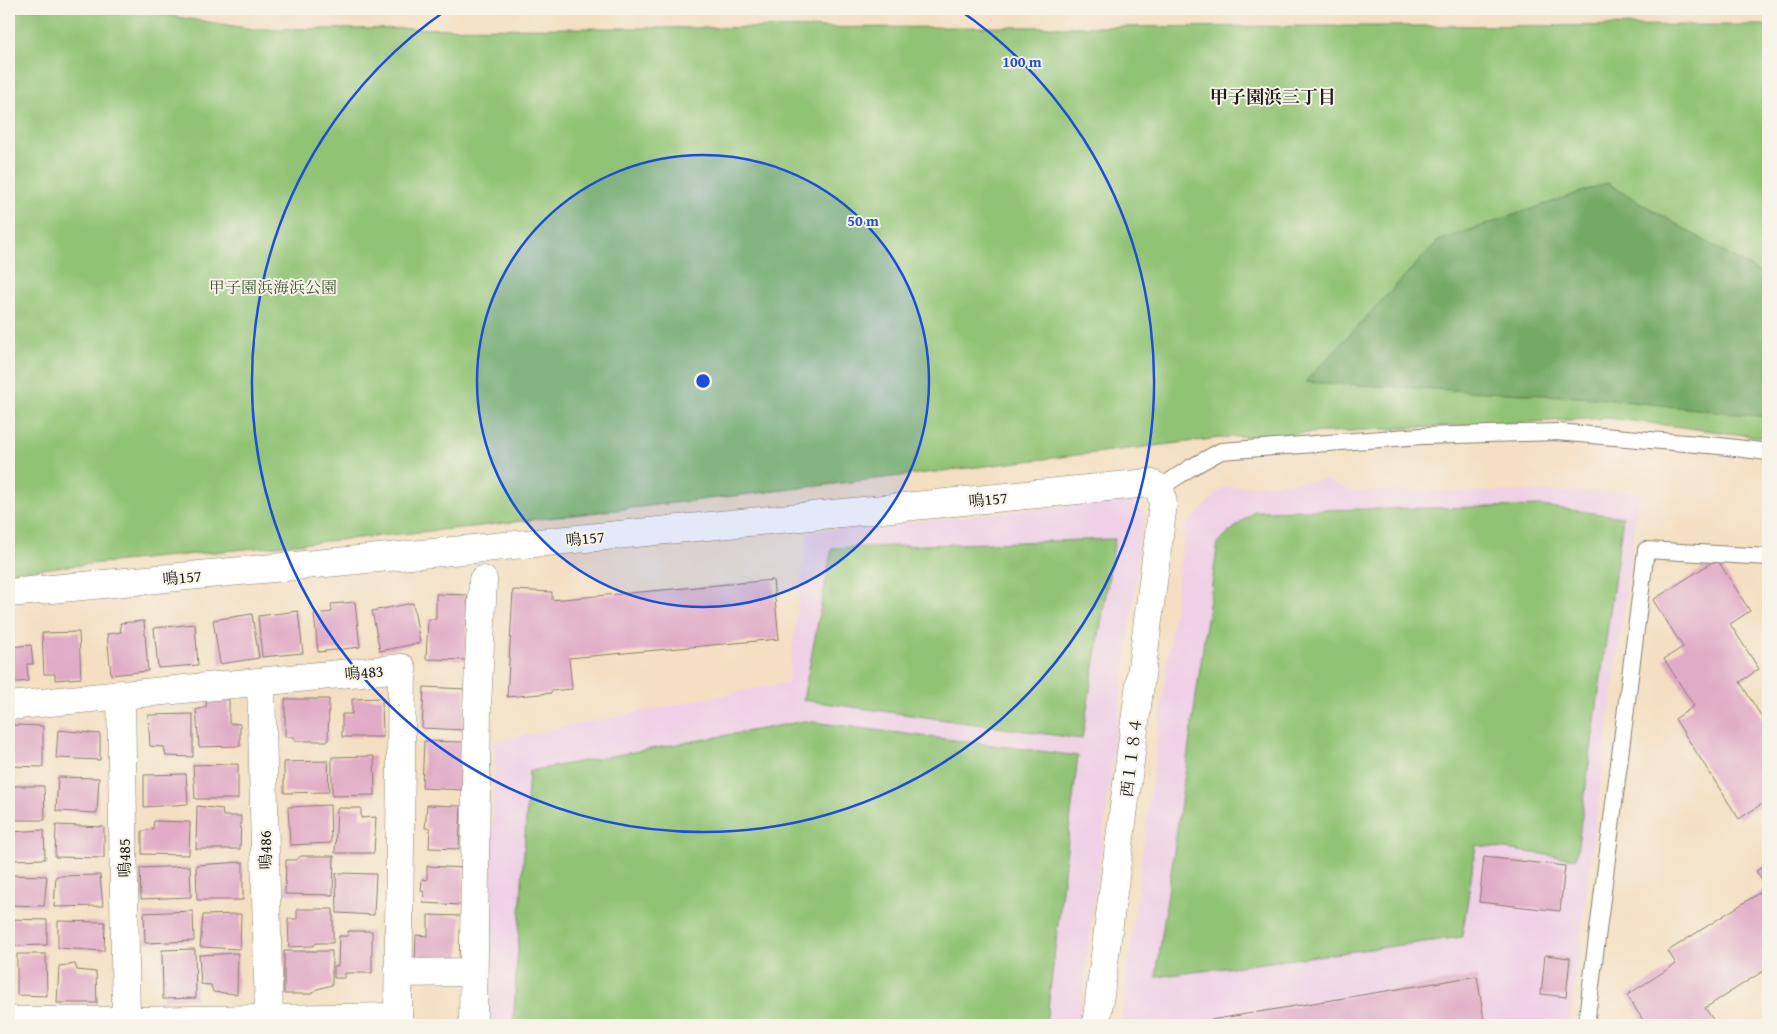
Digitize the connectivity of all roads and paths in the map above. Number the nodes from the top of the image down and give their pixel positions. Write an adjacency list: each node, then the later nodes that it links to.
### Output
1 (1768, 452): 2 (lane)
2 (1160, 488): 5 (street, 鳴157); 16 (street, 西１１８４)
3 (1768, 557): 17 (lane)
4 (483, 580): 9 (street)
5 (9, 593)
6 (261, 682): 7 (street, 鳴483); 10 (street, 鳴483); 11 (street, 鳴486)
7 (121, 694): 8 (street, 鳴483); 14 (street, 鳴485)
8 (9, 706)
9 (473, 972): 10 (street); 15 (street)
10 (399, 973): 13 (street, 鳴483)
11 (269, 1019): 13 (street); 14 (street)
12 (9, 1021): 14 (street)
13 (398, 1021)
14 (126, 1023)
15 (473, 1025)
16 (1096, 1025)
17 (1586, 1025)

